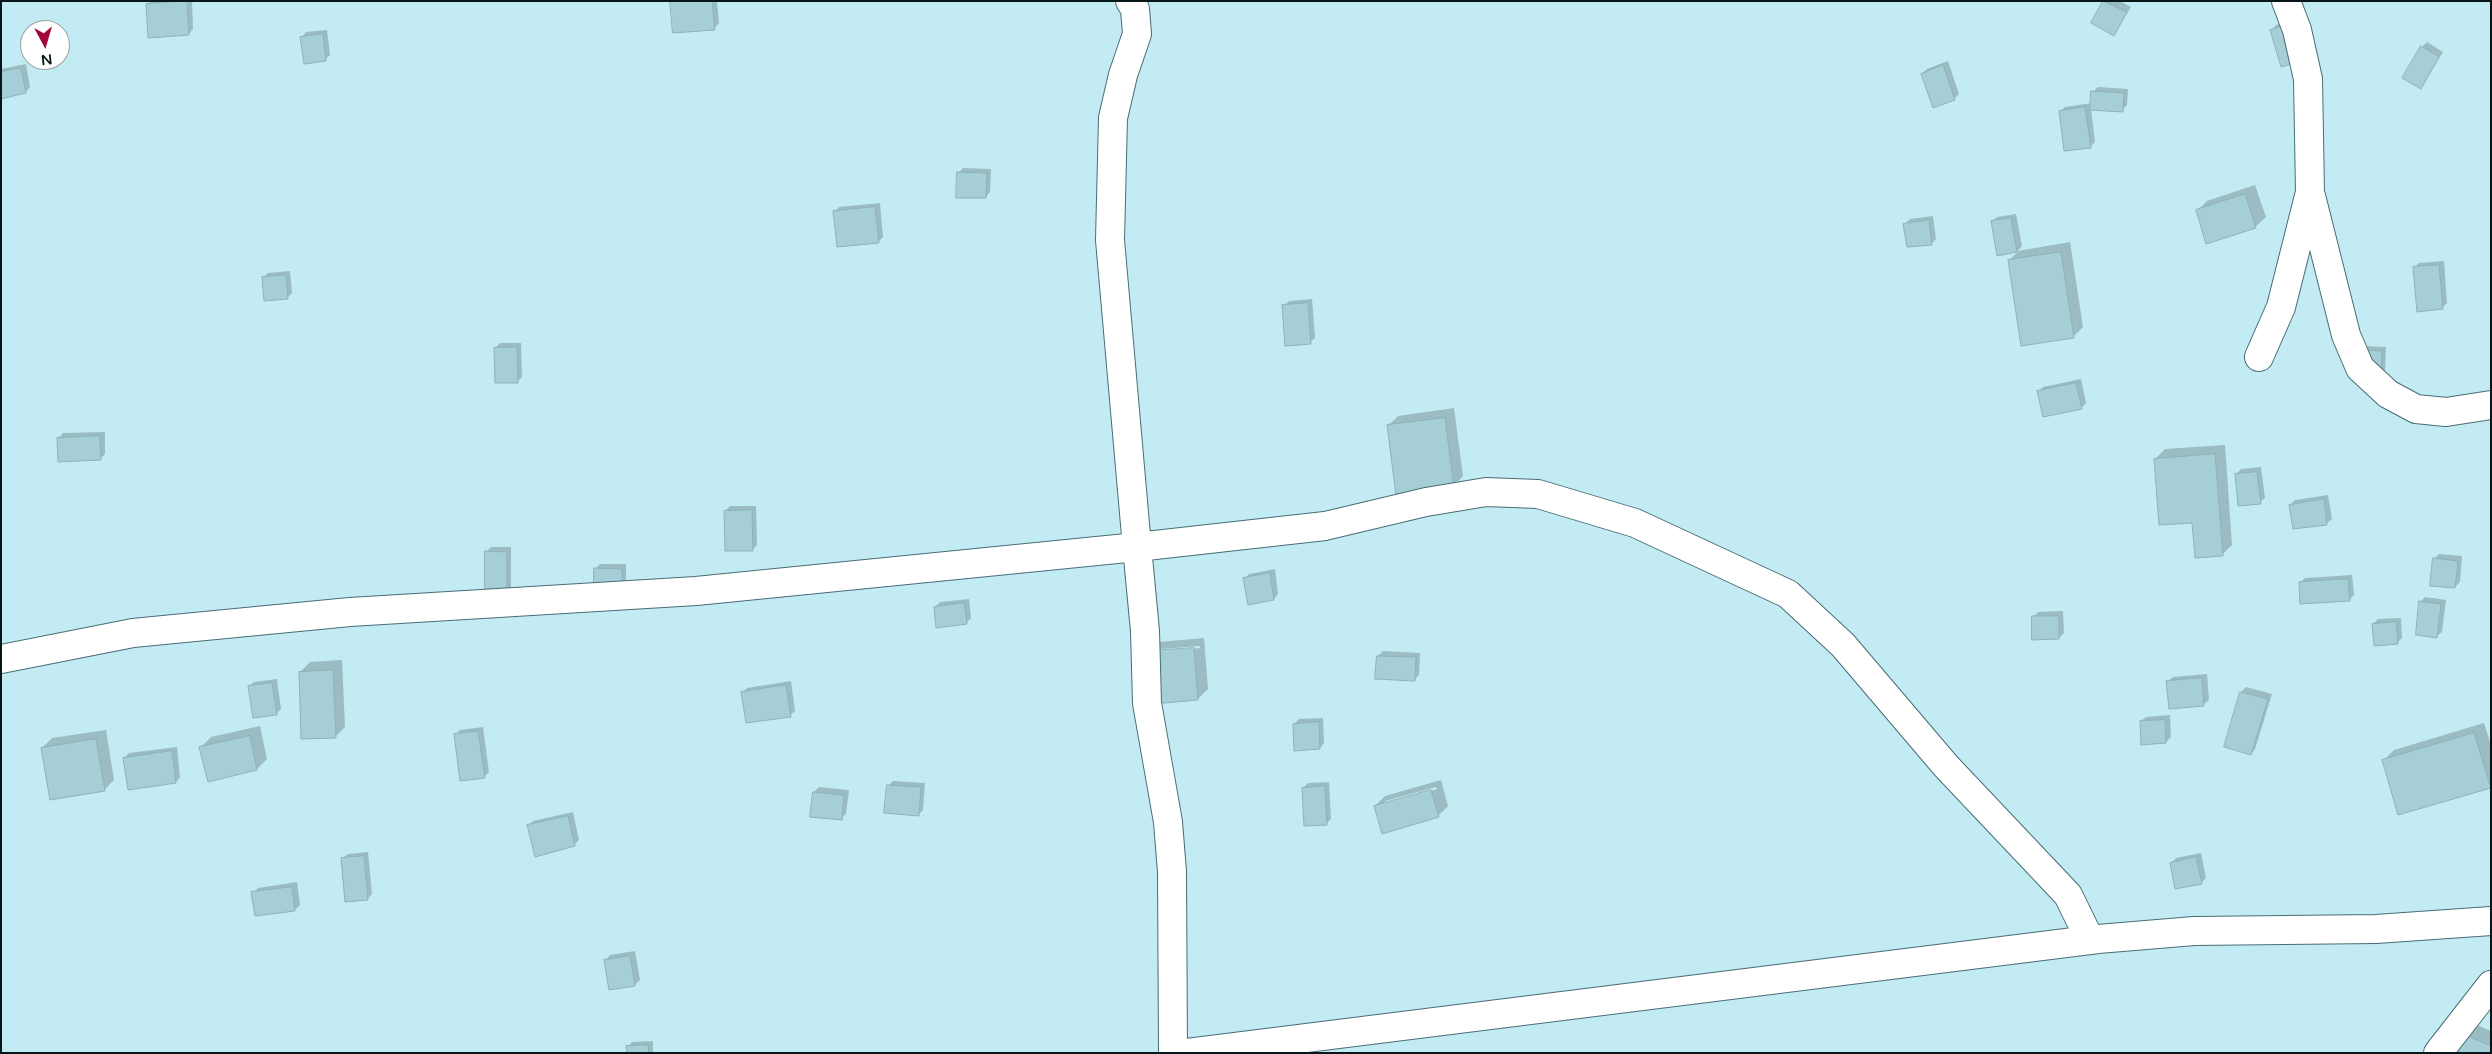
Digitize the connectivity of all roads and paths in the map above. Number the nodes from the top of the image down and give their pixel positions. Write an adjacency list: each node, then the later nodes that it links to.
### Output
1 (1130, 1): 6 (street)
2 (2286, 1): 3 (street)
3 (2310, 192): 4 (street); 5 (street)
4 (2259, 357)
5 (2491, 405)
6 (1137, 547): 7 (street); 9 (street); 11 (street)
7 (1, 659)
8 (2491, 921): 9 (street)
9 (2094, 939): 12 (street)
10 (2491, 984): 13 (street)
11 (1173, 1053)
12 (1187, 1053)
13 (2438, 1053)

